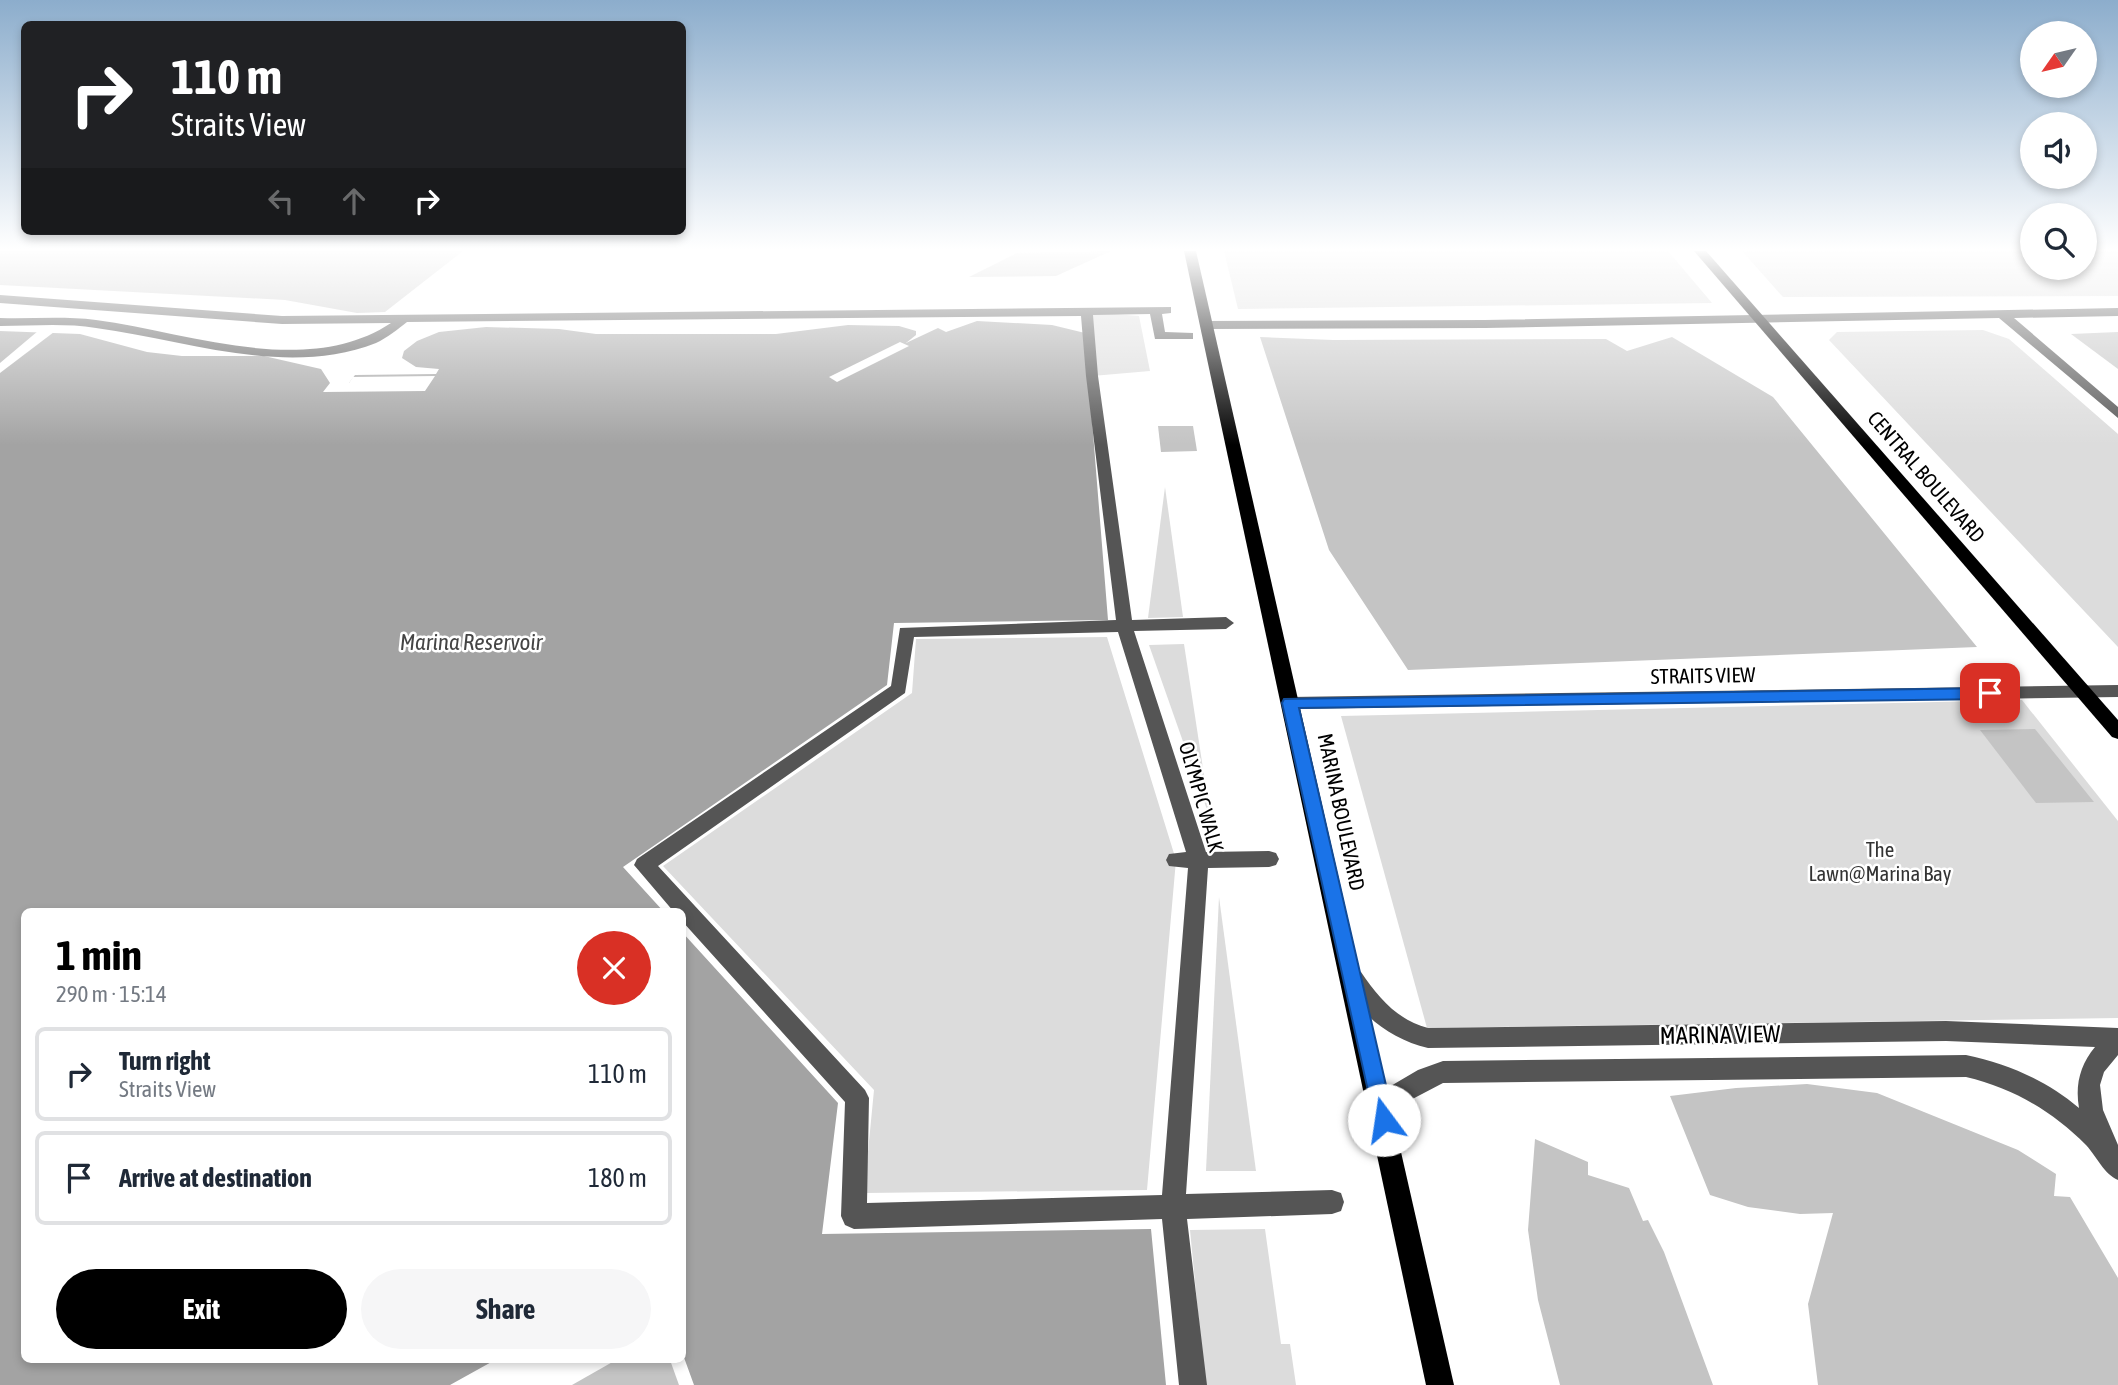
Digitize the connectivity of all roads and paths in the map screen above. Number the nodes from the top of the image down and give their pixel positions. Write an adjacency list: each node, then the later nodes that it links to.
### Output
1 (234, 316): 10 (street)
2 (776, 316): 10 (street)
3 (1087, 316): 16 (street, OLYMPIC WALK)
4 (1161, 316): 13 (street)
5 (1204, 316): 12 (main road, MARINA BOULEVARD)
6 (1757, 316): 9 (main road, CENTRAL BOULEVARD)
7 (1874, 316): 9 (street)
8 (2004, 316): 14 (street)
9 (1759, 318): 12 (street); 18 (main road, CENTRAL BOULEVARD)
10 (403, 320): 11 (street)
11 (0, 322)
12 (1206, 325): 19 (main road, MARINA BOULEVARD)
13 (1189, 336)
14 (2118, 414)
15 (1226, 623): 16 (street)
16 (1125, 628): 23 (street, OLYMPIC WALK); 24 (street)
17 (2118, 691): 18 (street, STRAITS VIEW)
18 (2083, 692): 19 (street, STRAITS VIEW); 20 (main road, CENTRAL BOULEVARD)
19 (1290, 703): 26 (main road, MARINA BOULEVARD)
20 (2118, 732)
21 (1269, 859): 23 (street)
22 (1176, 860): 23 (street)
23 (1199, 860): 31 (street, OLYMPIC WALK)
24 (683, 908)
25 (686, 911): 31 (street)
26 (1349, 974): 27 (street, MARINA VIEW); 28 (main road, MARINA BOULEVARD)
27 (2118, 1039): 29 (street)
28 (1380, 1105): 29 (street, MARINA VIEW); 33 (main road, MARINA BOULEVARD)
29 (2113, 1161)
30 (1332, 1202): 31 (street)
31 (1173, 1207): 32 (street, OLYMPIC WALK)
32 (1193, 1385)
33 (1440, 1385)

